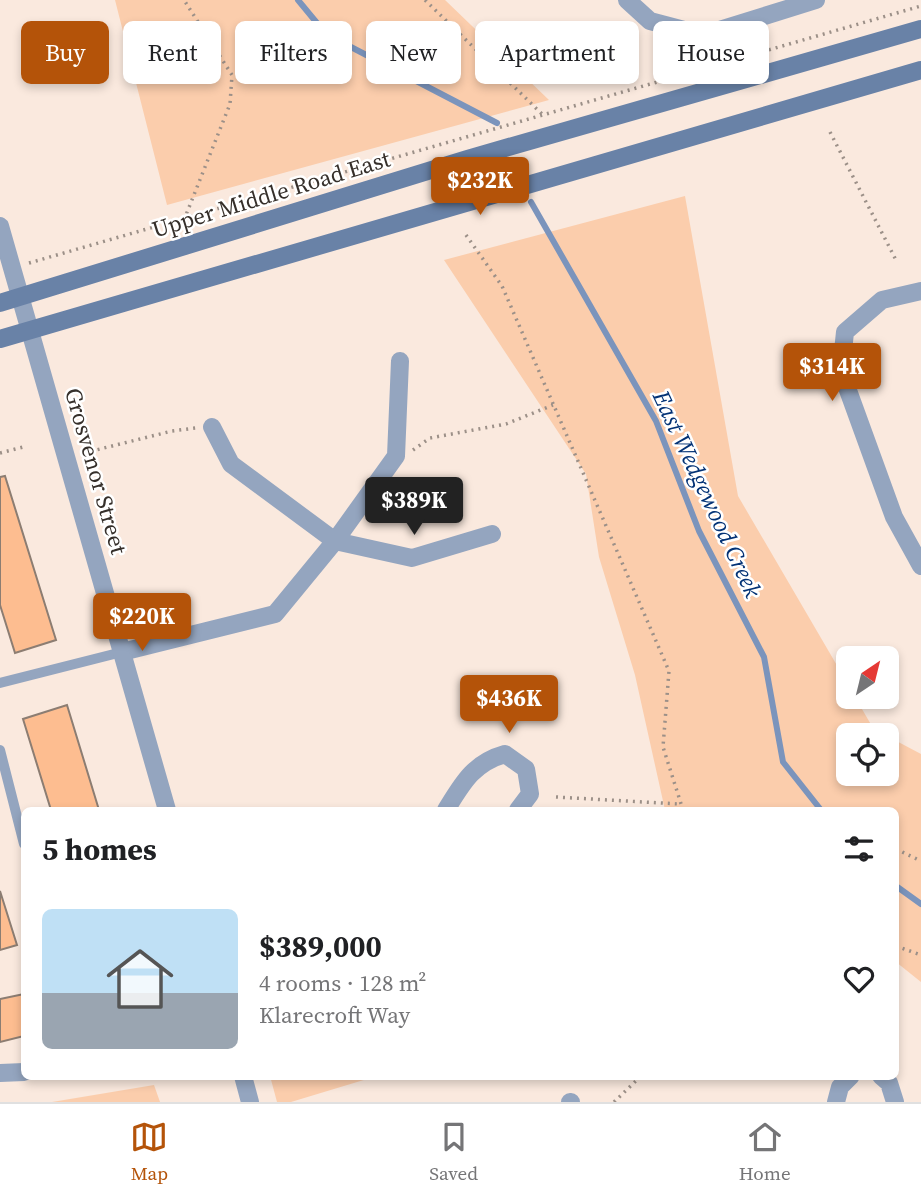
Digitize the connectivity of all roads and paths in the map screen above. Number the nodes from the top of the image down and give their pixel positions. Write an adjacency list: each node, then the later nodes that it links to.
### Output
1 (184, 0): 10 (path)
2 (425, 0): 8 (path)
3 (627, 0): 4 (street)
4 (816, 0)
5 (921, 6): 8 (path)
6 (921, 29): 16 (main road, Upper Middle Road East)
7 (921, 70): 18 (main road)
8 (543, 115): 10 (path)
9 (831, 132): 13 (path)
10 (184, 220): 14 (path)
11 (0, 226): 14 (street, Grosvenor Street)
12 (466, 236): 21 (path)
13 (896, 260)
14 (12, 268): 16 (street, Grosvenor Street)
15 (921, 290): 29 (street)
16 (20, 297): 17 (main road, Upper Middle Road East); 18 (street, Grosvenor Street)
17 (0, 303)
18 (29, 328): 19 (main road); 26 (street, Grosvenor Street)
19 (0, 339)
20 (400, 361): 28 (street)
21 (553, 405): 25 (path); 34 (path)
22 (212, 427): 26 (path); 28 (street)
23 (27, 446): 24 (path)
24 (0, 453)
25 (407, 454)
26 (66, 458): 30 (street, Grosvenor Street)
27 (492, 534): 28 (street)
28 (335, 541): 30 (street)
29 (921, 566)
30 (122, 652): 31 (lane); 35 (street, Grosvenor Street)
31 (0, 683)
32 (0, 750): 39 (lane)
33 (556, 797): 34 (path)
34 (679, 804): 38 (path)
35 (166, 807)
36 (448, 807): 37 (street)
37 (520, 807)
38 (681, 807)
39 (21, 832)
40 (899, 850): 41 (path)
41 (921, 861)
42 (899, 947): 43 (path)
43 (921, 956)
44 (21, 1072): 45 (street)
45 (0, 1073)
46 (244, 1080): 50 (street)
47 (637, 1080): 51 (path)
48 (846, 1080): 52 (street)
49 (886, 1080): 53 (street)
50 (250, 1102)
51 (614, 1102)
52 (836, 1102)
53 (895, 1102)

